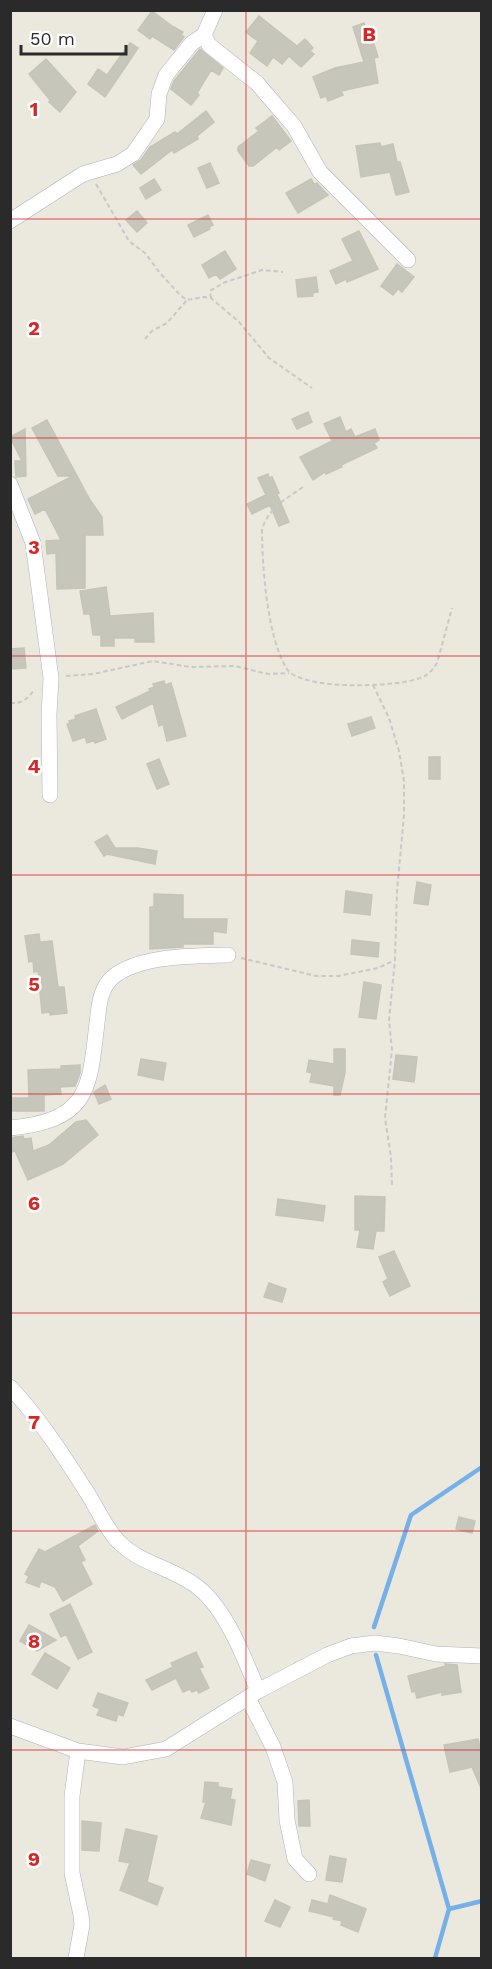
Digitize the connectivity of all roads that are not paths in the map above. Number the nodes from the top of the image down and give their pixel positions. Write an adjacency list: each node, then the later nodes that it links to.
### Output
1 (215, 10): 2 (street)
2 (204, 35): 3 (street); 4 (street)
3 (10, 221)
4 (408, 260)
5 (10, 484): 6 (street)
6 (50, 795)
7 (228, 955): 8 (street)
8 (10, 1128)
9 (10, 1387): 11 (street)
10 (482, 1656): 11 (street)
11 (253, 1694): 13 (street); 14 (street)
12 (10, 1726): 13 (street)
13 (78, 1751): 15 (street)
14 (309, 1874)
15 (76, 1959)

